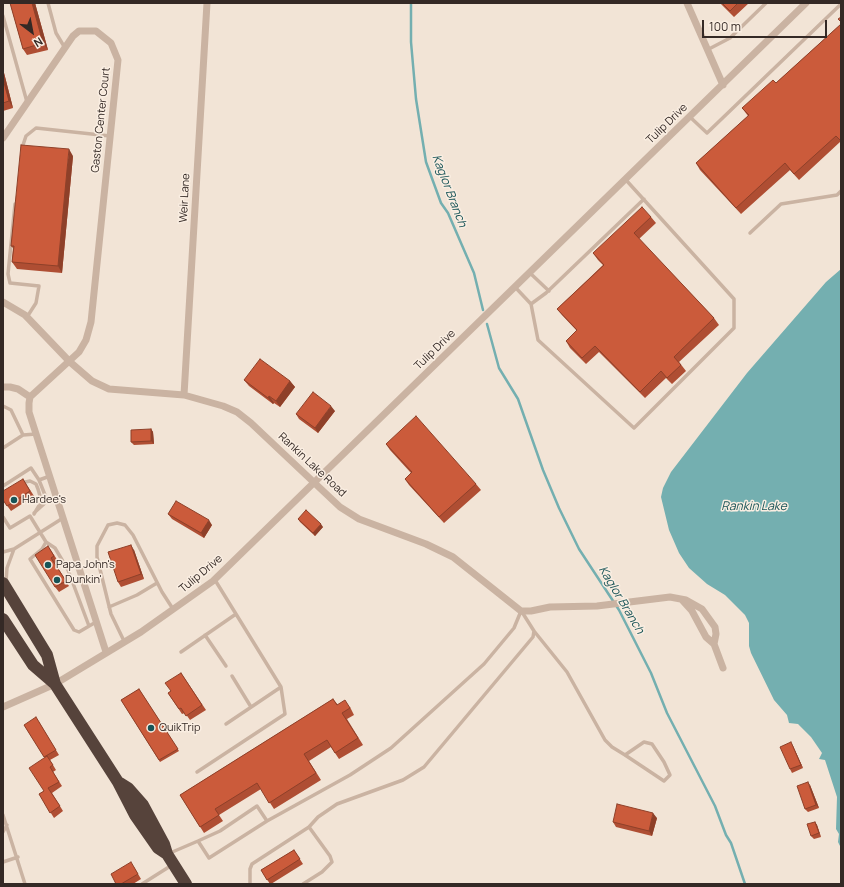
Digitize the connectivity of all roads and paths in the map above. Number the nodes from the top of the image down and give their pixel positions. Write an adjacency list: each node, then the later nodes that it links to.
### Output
1 (48, 3): 8 (lane)
2 (207, 3): 29 (street, Weir Lane)
3 (687, 3): 9 (street)
4 (766, 3): 9 (lane)
5 (806, 3): 10 (street, Tulip Drive)
6 (841, 4): 12 (lane)
7 (3, 16): 11 (lane)
8 (65, 48): 11 (street, Gaston Center Court); 13 (street, Gaston Center Court)
9 (707, 50): 10 (street)
10 (723, 85): 12 (street, Tulip Drive)
11 (27, 103): 14 (street, Gaston Center Court)
12 (690, 117): 16 (street, Tulip Drive)
13 (110, 136): 15 (lane); 27 (street, Gaston Center Court)
14 (3, 138)
15 (22, 153)
16 (626, 180): 19 (lane); 21 (street, Tulip Drive)
17 (841, 190): 20 (lane)
18 (16, 198): 26 (lane)
19 (644, 199): 23 (lane); 25 (lane)
20 (750, 233)
21 (530, 273): 22 (street, Tulip Drive); 23 (lane)
22 (515, 288): 25 (lane); 37 (street, Tulip Drive)
23 (548, 291): 25 (lane)
24 (3, 302): 26 (street, Rankin Lake Road)
25 (531, 304)
26 (27, 317): 27 (street, Rankin Lake Road)
27 (70, 362): 29 (street, Rankin Lake Road); 30 (street, Gaston Center Court)
28 (3, 387): 30 (street)
29 (184, 395): 37 (street, Rankin Lake Road)
30 (30, 397): 32 (street)
31 (3, 406): 33 (lane)
32 (36, 434): 33 (lane); 35 (street)
33 (23, 435): 34 (lane)
34 (3, 448)
35 (50, 476): 36 (lane); 42 (street)
36 (39, 480): 39 (lane); 40 (lane)
37 (314, 482): 47 (street, Tulip Drive); 53 (street, Rankin Lake Road)
38 (19, 485): 40 (lane)
39 (3, 486)
40 (32, 515): 41 (lane); 43 (lane)
41 (3, 518)
42 (63, 518): 43 (lane); 56 (street)
43 (40, 533): 44 (lane); 45 (lane)
44 (46, 542): 57 (lane); 57 (lane)
45 (14, 549): 46 (lane); 49 (lane)
46 (3, 552)
47 (214, 579): 52 (street, Tulip Drive); 54 (lane)
48 (157, 583): 51 (lane); 51 (lane); 52 (lane)
49 (4, 585): 67 (highway)
50 (682, 600): 53 (street); 61 (street); 61 (street)
51 (109, 607): 60 (lane)
52 (174, 610): 60 (street, Tulip Drive)
53 (521, 611): 58 (lane); 75 (lane)
54 (236, 614): 59 (lane); 68 (lane)
55 (3, 618): 67 (highway)
56 (96, 622): 57 (lane); 62 (street)
57 (89, 626)
58 (534, 631): 72 (lane); 77 (lane)
59 (204, 635): 63 (lane); 64 (lane)
60 (124, 642): 62 (street, Tulip Drive)
61 (714, 644): 65 (street)
62 (106, 652): 67 (street, Tulip Drive)
63 (181, 652)
64 (226, 666)
65 (723, 668)
66 (232, 676): 70 (lane)
67 (55, 684): 69 (street, Tulip Drive); 81 (highway)
68 (281, 687): 70 (lane); 73 (lane)
69 (3, 707)
70 (251, 707): 71 (lane)
71 (226, 724)
72 (625, 755): 72 (lane)
73 (197, 772)
74 (3, 815): 76 (lane)
75 (267, 821): 79 (lane); 79 (lane)
76 (7, 825): 78 (lane); 80 (lane)
77 (309, 827): 86 (lane); 87 (lane)
78 (3, 832)
79 (198, 841): 81 (lane)
80 (18, 857): 82 (lane); 83 (lane)
81 (170, 859): 84 (lane); 85 (highway)
82 (3, 862)
83 (25, 884)
84 (142, 884)
85 (186, 884)
86 (250, 884)
87 (303, 884)

